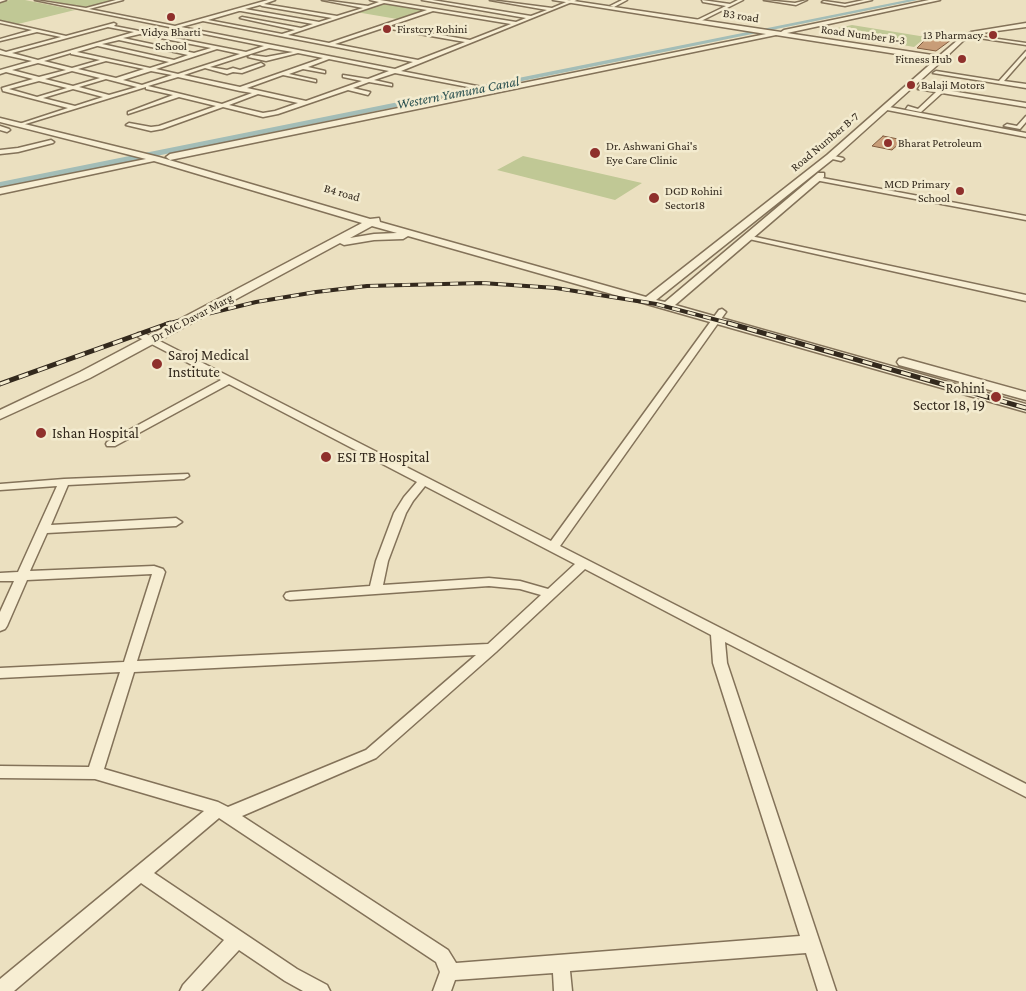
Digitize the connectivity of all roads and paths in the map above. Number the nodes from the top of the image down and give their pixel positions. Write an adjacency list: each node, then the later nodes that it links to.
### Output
1 (4, 0): 20 (street)
2 (36, 0): 34 (street)
3 (121, 0): 34 (street)
4 (273, 0): 25 (street)
5 (351, 0): 24 (street)
6 (373, 0): 23 (street)
7 (425, 0): 28 (street); 30 (street)
8 (474, 0): 28 (street)
9 (492, 0): 27 (street)
10 (556, 0): 22 (street, B3 road)
11 (625, 0): 31 (street)
12 (705, 0): 32 (street)
13 (741, 0): 32 (street)
14 (766, 0): 15 (street)
15 (805, 0)
16 (828, 0): 29 (street)
17 (834, 0): 29 (street)
18 (866, 0): 29 (street)
19 (937, 0): 68 (street)
20 (0, 1)
21 (325, 1): 24 (street)
22 (573, 1): 31 (street, B3 road); 36 (street); 54 (street, B3 road)
23 (384, 2): 30 (street); 33 (street)
24 (342, 3): 33 (street)
25 (258, 4): 35 (street); 37 (street)
26 (301, 4): 35 (street)
27 (515, 4): 36 (street); 42 (street)
28 (459, 5): 41 (street); 42 (street)
29 (845, 5)
30 (408, 6): 39 (street)
31 (612, 6): 54 (street, B3 road)
32 (730, 6): 54 (street)
33 (368, 7): 43 (street)
34 (84, 9): 50 (street)
35 (284, 9): 44 (street); 45 (street)
36 (552, 9): 49 (street)
37 (238, 10): 45 (street); 46 (street)
38 (319, 10): 44 (street)
39 (433, 10): 41 (street); 61 (street)
40 (344, 11): 43 (street)
41 (443, 11): 48 (street)
42 (494, 11): 48 (street); 49 (street)
43 (353, 12): 47 (street)
44 (309, 13): 47 (street)
45 (265, 14): 52 (street)
46 (222, 15): 51 (street); 53 (street)
47 (337, 17): 58 (street)
48 (479, 17): 55 (street)
49 (532, 17): 55 (street)
50 (133, 19): 60 (street); 62 (street)
51 (248, 19): 57 (street); 59 (street)
52 (290, 19): 57 (street); 58 (street)
53 (203, 20): 59 (street); 62 (street)
54 (701, 20): 68 (street, B3 road); 68 (street, B3 road)
55 (517, 23): 78 (street)
56 (0, 24): 65 (street)
57 (273, 24): 64 (street)
58 (318, 24): 64 (street)
59 (228, 25): 70 (street)
60 (109, 26): 66 (street); 69 (street)
61 (383, 26): 78 (street); 82 (street)
62 (173, 27): 67 (street); 87 (street)
63 (1026, 27): 71 (street, Road Number B-7); 105 (street, Road Number B-7)
64 (301, 29): 70 (street)
65 (38, 30): 69 (street); 74 (street)
66 (141, 32): 67 (street); 75 (street)
67 (149, 33): 72 (street)
68 (776, 33): 105 (street, Road Number B-3); 147 (street)
69 (68, 36): 84 (street)
70 (282, 36): 76 (street)
71 (979, 36): 83 (street); 105 (street, Road Number B-7)
72 (167, 37): 77 (street); 80 (street)
73 (0, 38): 74 (street)
74 (7, 38): 84 (street)
75 (118, 39): 79 (street); 85 (street)
76 (304, 40): 82 (street); 90 (street)
77 (186, 41): 81 (street); 88 (street)
78 (471, 41): 111 (street)
79 (137, 43): 80 (street); 91 (street)
80 (144, 44): 86 (street)
81 (201, 44): 89 (street); 95 (street)
82 (329, 44): 111 (street)
83 (1026, 44)
84 (36, 45): 97 (street)
85 (96, 45): 91 (street); 93 (street)
86 (152, 46): 88 (street); 94 (street)
87 (268, 46): 90 (street); 98 (street)
88 (162, 48): 92 (street)
89 (218, 48): 98 (street); 101 (street)
90 (278, 48): 96 (street)
91 (118, 50): 94 (street); 103 (street)
92 (170, 50): 95 (street); 102 (street)
93 (71, 52): 103 (street); 108 (street)
94 (130, 52): 100 (street)
95 (178, 52): 101 (street)
96 (298, 52): 98 (street); 104 (street)
97 (1, 53): 108 (street)
98 (243, 54): 107 (street)
99 (1026, 54): 113 (street)
100 (141, 55): 102 (street); 109 (street)
101 (195, 55): 110 (street)
102 (152, 57): 110 (street); 114 (street)
103 (96, 58): 106 (street)
104 (329, 58): 118 (street); 123 (street)
105 (945, 58): 125 (street, Road Number B-7); 160 (street, Road Number B-7)
106 (106, 60): 109 (street); 120 (street)
107 (221, 61): 117 (street); 119 (street)
108 (37, 62): 120 (street); 122 (street)
109 (116, 62): 114 (street)
110 (174, 62): 121 (street)
111 (419, 62): 123 (street)
112 (288, 64): 118 (street)
113 (1017, 64): 116 (street); 136 (street)
114 (130, 65): 121 (street)
115 (261, 65): 119 (street)
116 (1026, 65)
117 (203, 67): 119 (street); 127 (street)
118 (303, 67): 126 (street); 133 (street)
119 (252, 68)
120 (72, 69): 130 (street); 131 (street)
121 (150, 69): 127 (street); 132 (street)
122 (2, 71): 131 (street)
123 (395, 71): 134 (street); 147 (street)
124 (270, 72): 126 (street)
125 (936, 73): 136 (street); 140 (street, Road Number B-7)
126 (282, 74): 133 (street); 146 (street)
127 (178, 75): 135 (street); 142 (street)
128 (226, 76): 135 (street)
129 (345, 76): 134 (street)
130 (105, 78): 132 (street); 143 (street)
131 (40, 79): 143 (street); 145 (street)
132 (116, 80): 142 (street)
133 (314, 81): 137 (street)
134 (369, 81): 139 (street); 144 (street)
135 (208, 82): 146 (street)
136 (1000, 83): 141 (street)
137 (304, 85)
138 (337, 85): 144 (street)
139 (390, 85)
140 (921, 86): 149 (street); 157 (street); 161 (street, Road Number B-7)
141 (1026, 86)
142 (145, 87): 152 (street); 153 (street)
143 (73, 88): 153 (street); 155 (street)
144 (349, 88): 151 (street); 156 (street)
145 (2, 89): 155 (street)
146 (240, 89): 150 (street)
147 (490, 90): 176 (street)
148 (290, 91): 154 (street)
149 (941, 91): 157 (street); 162 (street)
150 (257, 93): 154 (street); 158 (street)
151 (368, 93)
152 (179, 95): 158 (street); 164 (street)
153 (110, 96): 159 (street)
154 (274, 96): 156 (street)
155 (38, 98): 159 (street)
156 (302, 103): 158 (street)
157 (1026, 103)
158 (224, 106): 169 (street)
159 (75, 108): 168 (street)
160 (884, 108): 161 (street); 177 (street, Road Number B-7)
161 (896, 109): 162 (street); 167 (street); 179 (street, Road Number B-7)
162 (919, 111): 167 (street)
163 (0, 112): 168 (street, B4 road)
164 (130, 113)
165 (1026, 118): 167 (street)
166 (0, 120): 170 (street, B4 road)
167 (966, 121): 173 (street)
168 (33, 122): 170 (street); 176 (street, B4 road)
169 (129, 124)
170 (21, 126): 178 (street, B4 road)
171 (0, 128): 172 (street)
172 (7, 130)
173 (1025, 134)
174 (52, 142): 175 (street)
175 (0, 152)
176 (169, 156): 182 (street, B4 road)
177 (830, 156): 179 (street); 188 (street, Road Number B-7)
178 (154, 159): 181 (street); 182 (street, B4 road)
179 (841, 159): 180 (street, Road Number B-7)
180 (817, 179): 183 (street); 185 (street, Road Number B-7)
181 (0, 191)
182 (372, 218): 184 (street, B4 road); 186 (street, Dr MC Davar Marg); 187 (street, B4 road); 193 (street)
183 (1026, 218)
184 (422, 237): 186 (street); 187 (street, B4 road)
185 (749, 237): 189 (street); 191 (street, Road Number B-7)
186 (326, 246): 193 (street, Dr MC Davar Marg)
187 (524, 261): 188 (street, B4 road); 190 (street, B4 road)
188 (658, 294): 190 (street, Road Number B-7); 191 (street, B4 road)
189 (1026, 298)
190 (648, 301): 191 (street, B4 road)
191 (672, 303): 192 (street)
192 (718, 316): 195 (street); 197 (street); 206 (street)
193 (146, 337): 194 (street); 196 (street); 198 (street, Dr MC Davar Marg)
194 (229, 380): 199 (street); 201 (street)
195 (1026, 396)
196 (0, 404)
197 (1026, 408)
198 (0, 415)
199 (111, 444)
200 (184, 476): 202 (street)
201 (424, 481): 206 (street); 210 (street)
202 (64, 482): 203 (street); 205 (street)
203 (0, 487)
204 (176, 522): 205 (street)
205 (43, 529): 208 (street)
206 (552, 547): 207 (street)
207 (584, 563): 211 (street); 214 (street)
208 (21, 576): 209 (street); 213 (street); 216 (street)
209 (0, 577)
210 (376, 589): 211 (street); 212 (street)
211 (550, 594): 215 (street)
212 (290, 596)
213 (0, 626)
214 (717, 632): 220 (street); 224 (street)
215 (491, 649): 216 (street); 221 (street)
216 (130, 667): 217 (street); 219 (street)
217 (0, 674)
218 (0, 772): 219 (street)
219 (95, 772): 221 (street)
220 (1026, 791)
221 (223, 812): 222 (street); 226 (street)
222 (140, 873): 223 (street); 227 (street)
223 (237, 939): 228 (street); 229 (street)
224 (811, 944): 225 (street); 232 (street)
225 (561, 965): 226 (street); 231 (street)
226 (450, 972): 230 (street)
227 (0, 991)
228 (189, 991)
229 (321, 991)
230 (442, 991)
231 (563, 991)
232 (826, 991)

